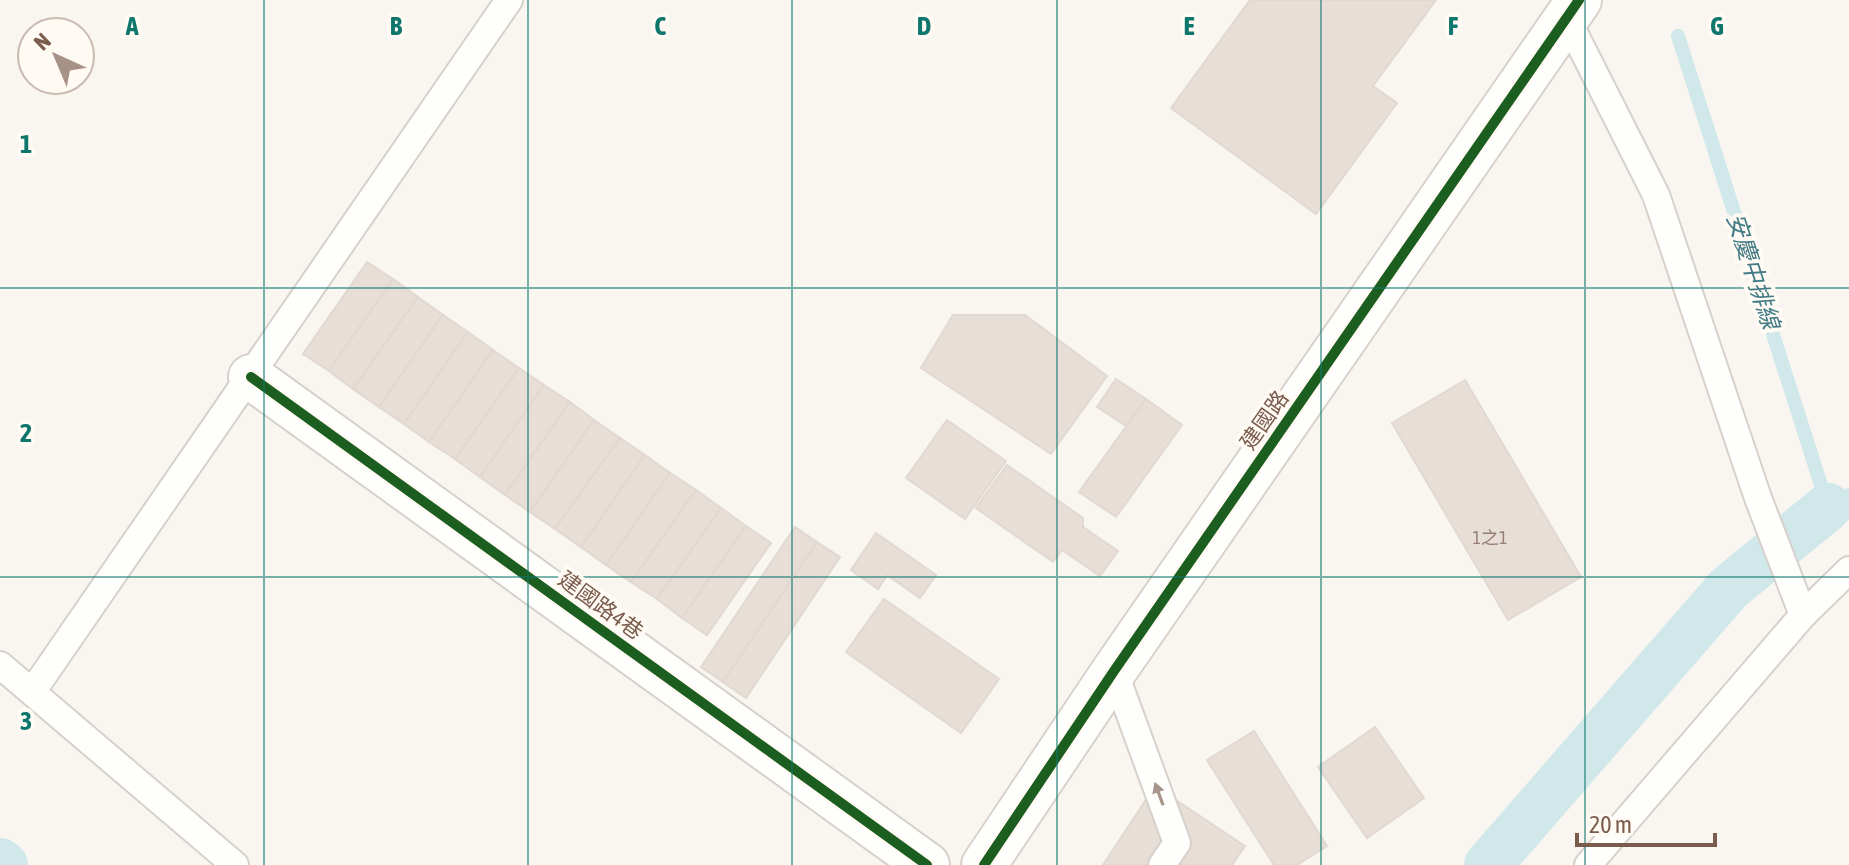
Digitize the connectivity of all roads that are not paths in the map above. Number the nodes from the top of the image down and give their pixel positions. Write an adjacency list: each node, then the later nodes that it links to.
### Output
1 (509, 0): 3 (lane)
2 (1568, 7): 5 (lane); 7 (main road, 建國路)
3 (251, 377): 8 (lane); 10 (main road, 建國路4巷)
4 (1849, 570): 5 (lane)
5 (1803, 615): 13 (lane)
6 (0, 665): 8 (lane)
7 (1114, 671): 11 (main road, 建國路); 12 (lane, one-way to 7)
8 (32, 692): 9 (lane)
9 (235, 865)
10 (927, 865)
11 (984, 865)
12 (1162, 865)
13 (1588, 865)

